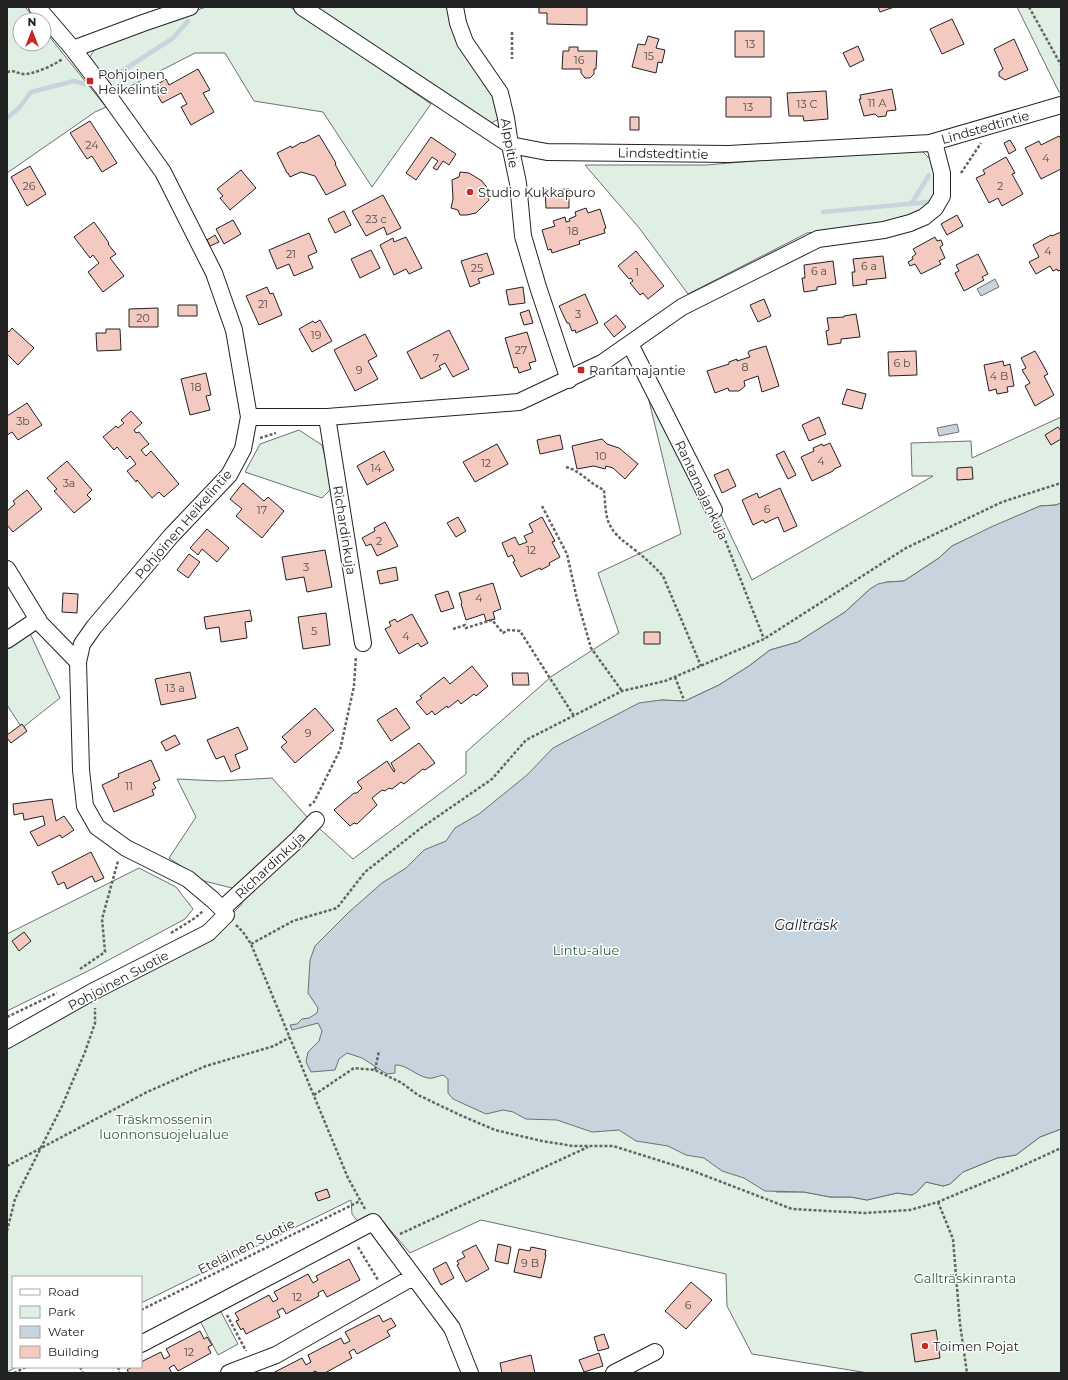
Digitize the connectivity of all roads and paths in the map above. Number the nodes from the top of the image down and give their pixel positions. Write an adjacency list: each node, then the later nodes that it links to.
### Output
1 (37, 7): 7 (street, Pohjoinen Heikelintie)
2 (190, 7): 7 (street)
3 (302, 7): 14 (street, Lindstedtintie)
4 (455, 7): 14 (street, Alppitie)
5 (1029, 7): 9 (path)
6 (512, 32): 8 (path)
7 (72, 49): 10 (path); 18 (street, Pohjoinen Heikelintie)
8 (512, 59)
9 (1061, 65)
10 (7, 72)
11 (1061, 105): 12 (street, Lindstedtintie)
12 (994, 125): 13 (street, Lindstedtintie); 15 (path)
13 (934, 142): 14 (street, Lindstedtintie); 16 (street)
14 (510, 145): 17 (street, Alppitie)
15 (961, 173)
16 (630, 344): 17 (street); 23 (street, Rantamajankuja)
17 (569, 380): 19 (street)
18 (248, 417): 19 (street); 30 (street, Pohjoinen Heikelintie)
19 (327, 417): 29 (street, Richardinkuja)
20 (566, 467): 31 (path)
21 (1061, 483): 27 (path)
22 (542, 506): 33 (path)
23 (714, 510): 27 (path, Rantamajankuja)
24 (7, 569): 25 (street)
25 (38, 618): 28 (street); 30 (street)
26 (453, 629): 35 (path)
27 (764, 639): 31 (path)
28 (7, 640)
29 (359, 650): 36 (path)
30 (78, 662): 38 (street, Pohjoinen Heikelintie)
31 (701, 666): 32 (path)
32 (675, 677): 33 (path); 34 (path)
33 (622, 691): 35 (path)
34 (684, 700)
35 (574, 716): 39 (path)
36 (312, 814): 38 (street, Richardinkuja)
37 (119, 855): 40 (path)
38 (224, 912): 39 (path); 41 (street, Pohjoinen Suotie)
39 (251, 944): 42 (path)
40 (80, 969)
41 (92, 992): 43 (street, Pohjoinen Suotie); 48 (path)
42 (290, 1037): 46 (path); 48 (path)
43 (7, 1040)
44 (379, 1051): 45 (path)
45 (375, 1070): 46 (path); 47 (path)
46 (314, 1096): 51 (path)
47 (590, 1146): 52 (path); 56 (path)
48 (42, 1147): 50 (path); 54 (path)
49 (1061, 1148): 52 (path)
50 (7, 1166)
51 (360, 1201): 53 (path); 60 (path, Eteläinen Suotie)
52 (938, 1202): 69 (path)
53 (373, 1222): 55 (street); 56 (street)
54 (7, 1231)
55 (350, 1234): 58 (path); 59 (street)
56 (386, 1240): 57 (street)
57 (413, 1277): 58 (street); 67 (street)
58 (385, 1293): 63 (street)
59 (220, 1302): 61 (street); 63 (path)
60 (142, 1310)
61 (142, 1343)
62 (655, 1352): 68 (street)
63 (253, 1364): 66 (street)
64 (24, 1368): 65 (path)
65 (14, 1373)
66 (229, 1373)
67 (470, 1373)
68 (614, 1373)
69 (967, 1373)

